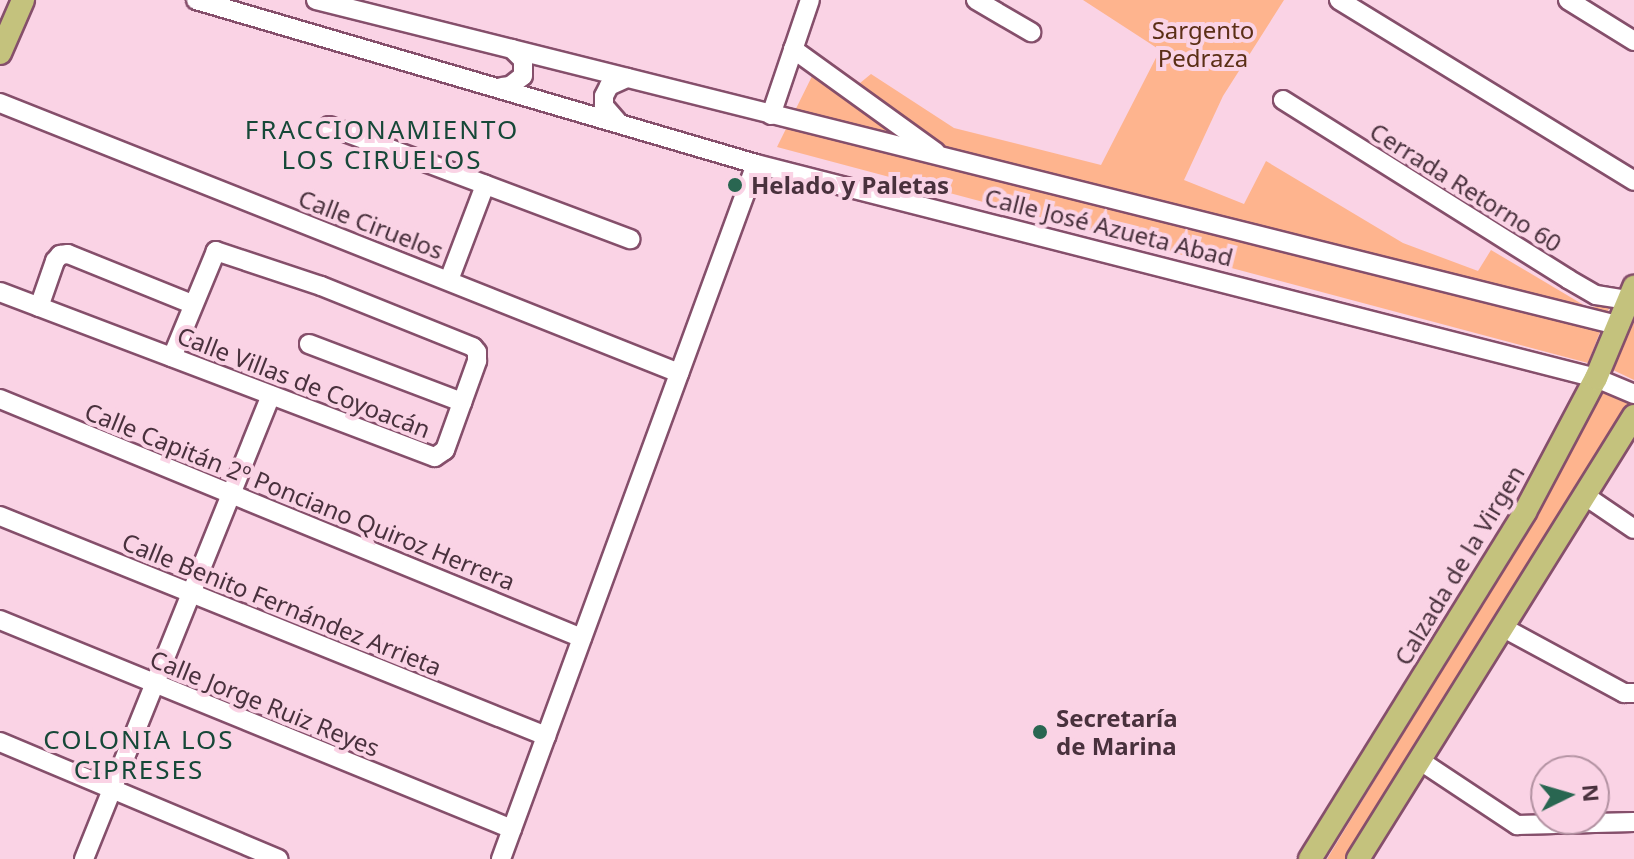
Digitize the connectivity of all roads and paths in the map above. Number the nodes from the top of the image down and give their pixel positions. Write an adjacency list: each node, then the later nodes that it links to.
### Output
1 (23, 0): 12 (main road)
2 (196, 0): 14 (street, Calle José Azueta Abad)
3 (316, 0): 10 (street, Calle José Azueta Abad)
4 (810, 0): 11 (street)
5 (976, 0): 8 (street)
6 (1339, 0): 22 (street)
7 (1568, 0): 9 (street)
8 (1031, 32)
9 (1634, 41)
10 (512, 49): 13 (street, Calle José Azueta Abad); 14 (street)
11 (793, 49): 17 (street); 20 (street)
12 (0, 53)
13 (627, 78): 17 (street, Calle José Azueta Abad); 18 (street)
14 (502, 87): 18 (street, Calle José Azueta Abad)
15 (1283, 100): 27 (street, Cerrada Retorno 60)
16 (0, 103): 25 (street, Calle Ciruelos)
17 (771, 115): 20 (street, Calle José Azueta Abad)
18 (617, 122): 21 (street, Calle José Azueta Abad)
19 (329, 126): 23 (street)
20 (945, 158): 30 (street, Calle José Azueta Abad)
21 (756, 164): 33 (street); 34 (street, Calle José Azueta Abad)
22 (1634, 181)
23 (485, 185): 24 (street); 25 (street)
24 (630, 239)
25 (449, 280): 33 (street, Calle Ciruelos)
26 (0, 292): 29 (street, Calle Villas de Coyoacán)
27 (1631, 294): 30 (main road, Calzada de la Virgen)
28 (192, 304): 29 (street, Calle Villas de Coyoacán); 32 (street); 38 (street, Calle Villas de Coyoacán)
29 (39, 307): 32 (street, Calle Villas de Coyoacán)
30 (1617, 325): 34 (main road, Calzada de la Virgen)
31 (309, 344): 38 (street)
32 (172, 357): 36 (street, Calle Villas de Coyoacán)
33 (679, 373): 47 (street)
34 (1596, 378): 35 (street, Calle José Azueta Abad); 59 (main road, Calzada de la Virgen)
35 (1634, 394)
36 (271, 395): 38 (street, Calle Villas de Coyoacán); 40 (street)
37 (0, 399): 40 (street, Calle Capitán 2º Ponciano Quiroz Herrera)
38 (462, 402)
39 (1634, 416): 41 (main road)
40 (231, 495): 44 (street); 47 (street, Calle Capitán 2º Ponciano Quiroz Herrera)
41 (1584, 495): 43 (street); 46 (main road)
42 (0, 516): 44 (street, Calle Benito Fernández Arrieta)
43 (1634, 529)
44 (191, 593): 48 (street); 50 (street, Calle Benito Fernández Arrieta)
45 (0, 620): 48 (street, Calle Jorge Ruiz Reyes)
46 (1502, 627): 49 (street); 52 (main road)
47 (582, 638): 50 (street)
48 (154, 683): 53 (street); 55 (street, Calle Jorge Ruiz Reyes)
49 (1634, 693)
50 (546, 736): 55 (street)
51 (0, 742): 53 (street)
52 (1419, 760): 54 (street); 60 (main road)
53 (112, 788): 56 (street); 57 (street)
54 (1634, 822)
55 (512, 829): 58 (street)
56 (84, 859)
57 (278, 859)
58 (501, 859)
59 (1310, 859)
60 (1358, 859)

